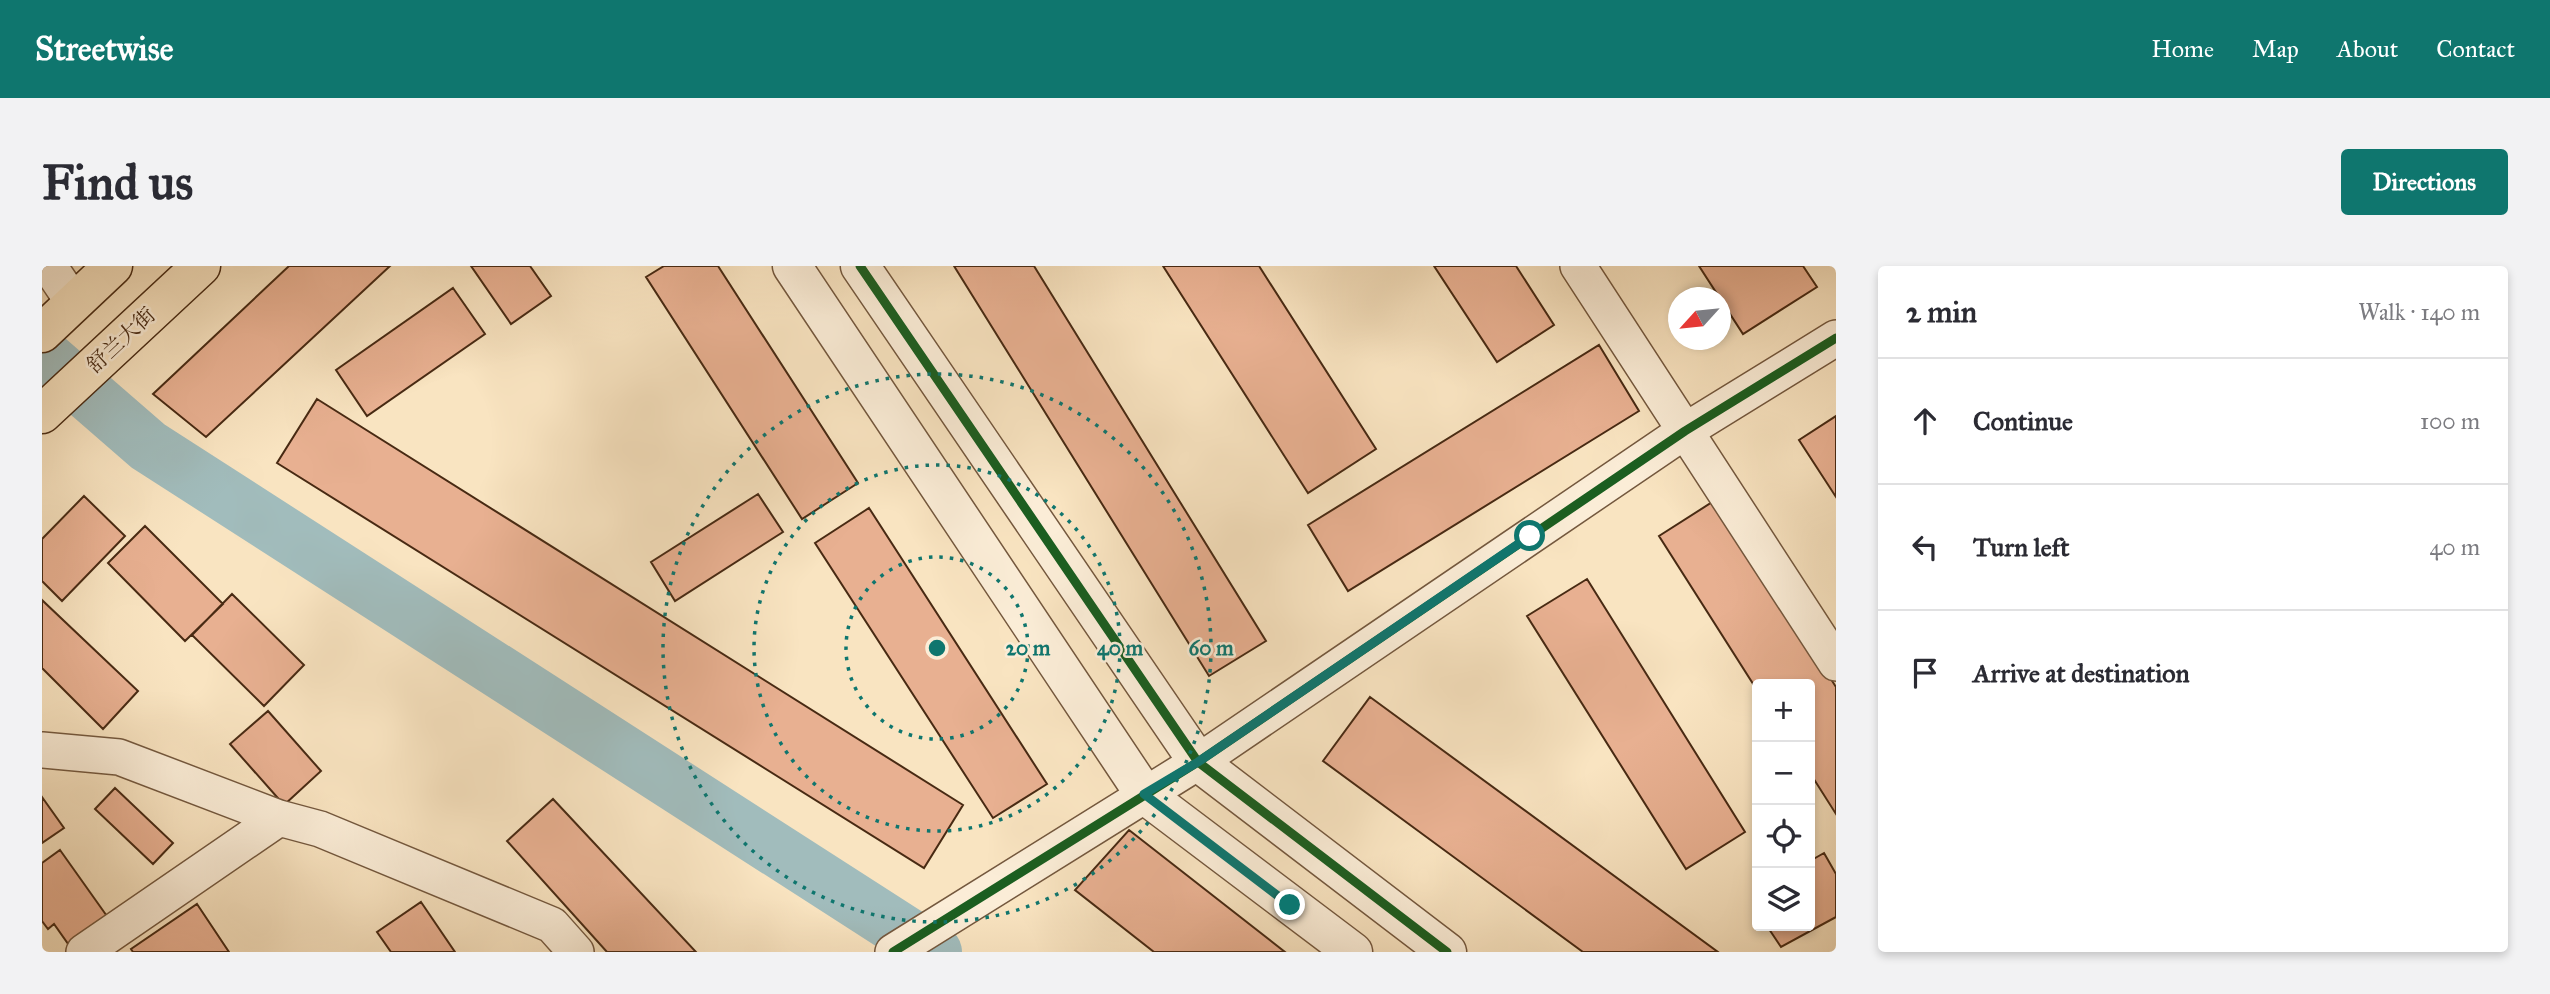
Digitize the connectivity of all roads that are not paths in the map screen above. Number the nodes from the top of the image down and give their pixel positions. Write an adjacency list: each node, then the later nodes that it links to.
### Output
1 (49, 266): 7 (street)
2 (113, 266): 7 (main road)
3 (201, 266): 10 (main road, 舒兰大街)
4 (792, 266): 15 (street)
5 (860, 266): 14 (street)
6 (1578, 266): 11 (street)
7 (73, 304): 8 (main road)
8 (42, 333)
9 (1836, 338): 11 (street)
10 (42, 414)
11 (1685, 431): 12 (street); 14 (street)
12 (1836, 663)
13 (42, 750): 16 (street)
14 (1198, 762): 15 (street); 21 (street)
15 (1144, 794): 19 (street); 20 (street)
16 (279, 818): 17 (street); 18 (street)
17 (84, 952)
18 (576, 952)
19 (893, 952)
20 (1353, 952)
21 (1447, 952)

